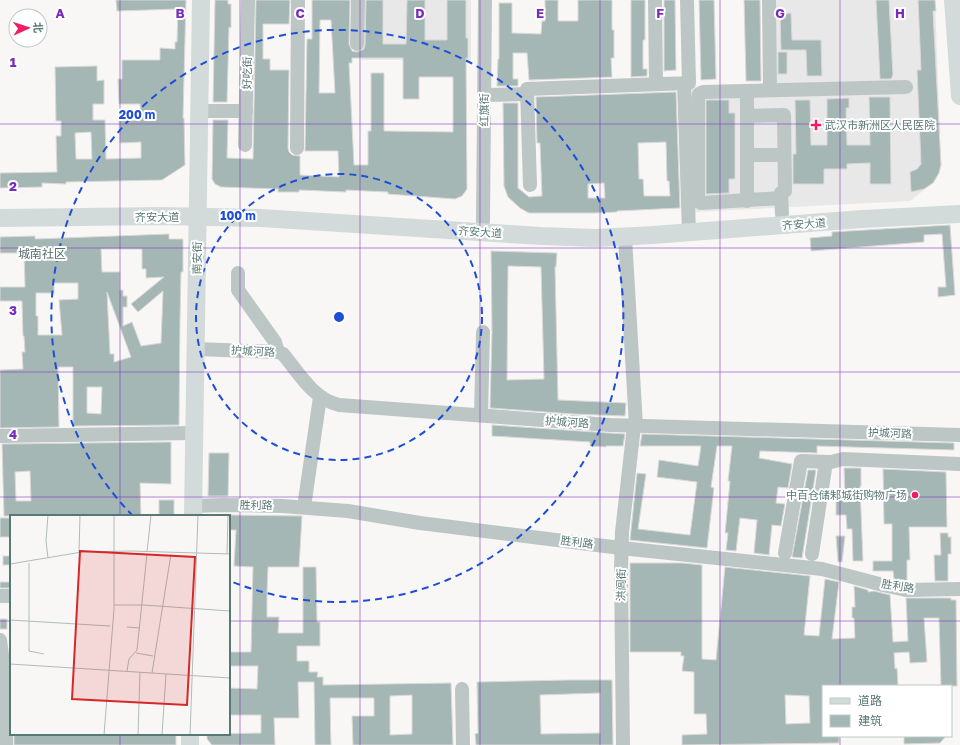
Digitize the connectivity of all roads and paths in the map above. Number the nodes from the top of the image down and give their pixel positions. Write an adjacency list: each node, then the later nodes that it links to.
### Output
1 (201, 0): 19 (main road, 南安街)
2 (248, 0): 20 (street, 好吃街)
3 (298, 0): 23 (street)
4 (358, 0): 10 (street)
5 (485, 0): 17 (street, 红旗街)
6 (655, 0): 12 (street)
7 (687, 0): 11 (street)
8 (769, 0): 14 (street)
9 (952, 0): 18 (main road)
10 (357, 44)
11 (684, 83): 12 (street); 35 (street)
12 (656, 84): 16 (street)
13 (906, 87): 14 (street)
14 (770, 90): 15 (street)
15 (747, 91): 21 (street); 27 (street)
16 (527, 94): 17 (street); 26 (street)
17 (484, 95): 34 (street, 红旗街)
18 (960, 96)
19 (199, 111): 20 (street); 31 (main road, 南安街)
20 (246, 111): 22 (street, 好吃街)
21 (747, 116): 24 (street); 25 (street)
22 (245, 146)
23 (297, 148)
24 (747, 155): 25 (street); 27 (street)
25 (784, 155): 30 (street)
26 (530, 185)
27 (747, 200): 30 (street)
28 (960, 203): 30 (main road, 齐安大道)
29 (0, 206): 31 (main road, 齐安大道)
30 (781, 206): 35 (main road, 齐安大道)
31 (198, 211): 33 (main road, 齐安大道); 34 (main road, 齐安大道); 36 (main road, 齐安大道); 39 (main road, 南安街)
32 (960, 214): 35 (main road, 齐安大道)
33 (0, 218)
34 (483, 221): 35 (main road, 齐安大道)
35 (689, 227): 36 (main road, 齐安大道)
36 (625, 237): 43 (street, 洪闾街)
37 (238, 273): 40 (street)
38 (483, 332): 42 (street)
39 (196, 349): 40 (street, 护城河路); 44 (main road, 南安街)
40 (278, 352): 41 (street, 护城河路)
41 (320, 397): 42 (street, 护城河路); 49 (street)
42 (481, 415): 43 (street, 护城河路)
43 (635, 426): 45 (street, 护城河路); 51 (street, 洪闾街)
44 (194, 433): 46 (street); 50 (main road, 南安街)
45 (960, 435)
46 (0, 436)
47 (826, 462): 48 (street); 52 (street); 53 (street)
48 (960, 464)
49 (304, 507): 50 (street, 胜利路); 51 (street, 胜利路)
50 (193, 511)
51 (621, 548): 54 (street, 胜利路); 59 (street, 洪闾街)
52 (785, 553)
53 (812, 554)
54 (960, 590)
55 (0, 640): 57 (street)
56 (462, 689): 58 (street)
57 (6, 745)
58 (463, 745)
59 (623, 745)

